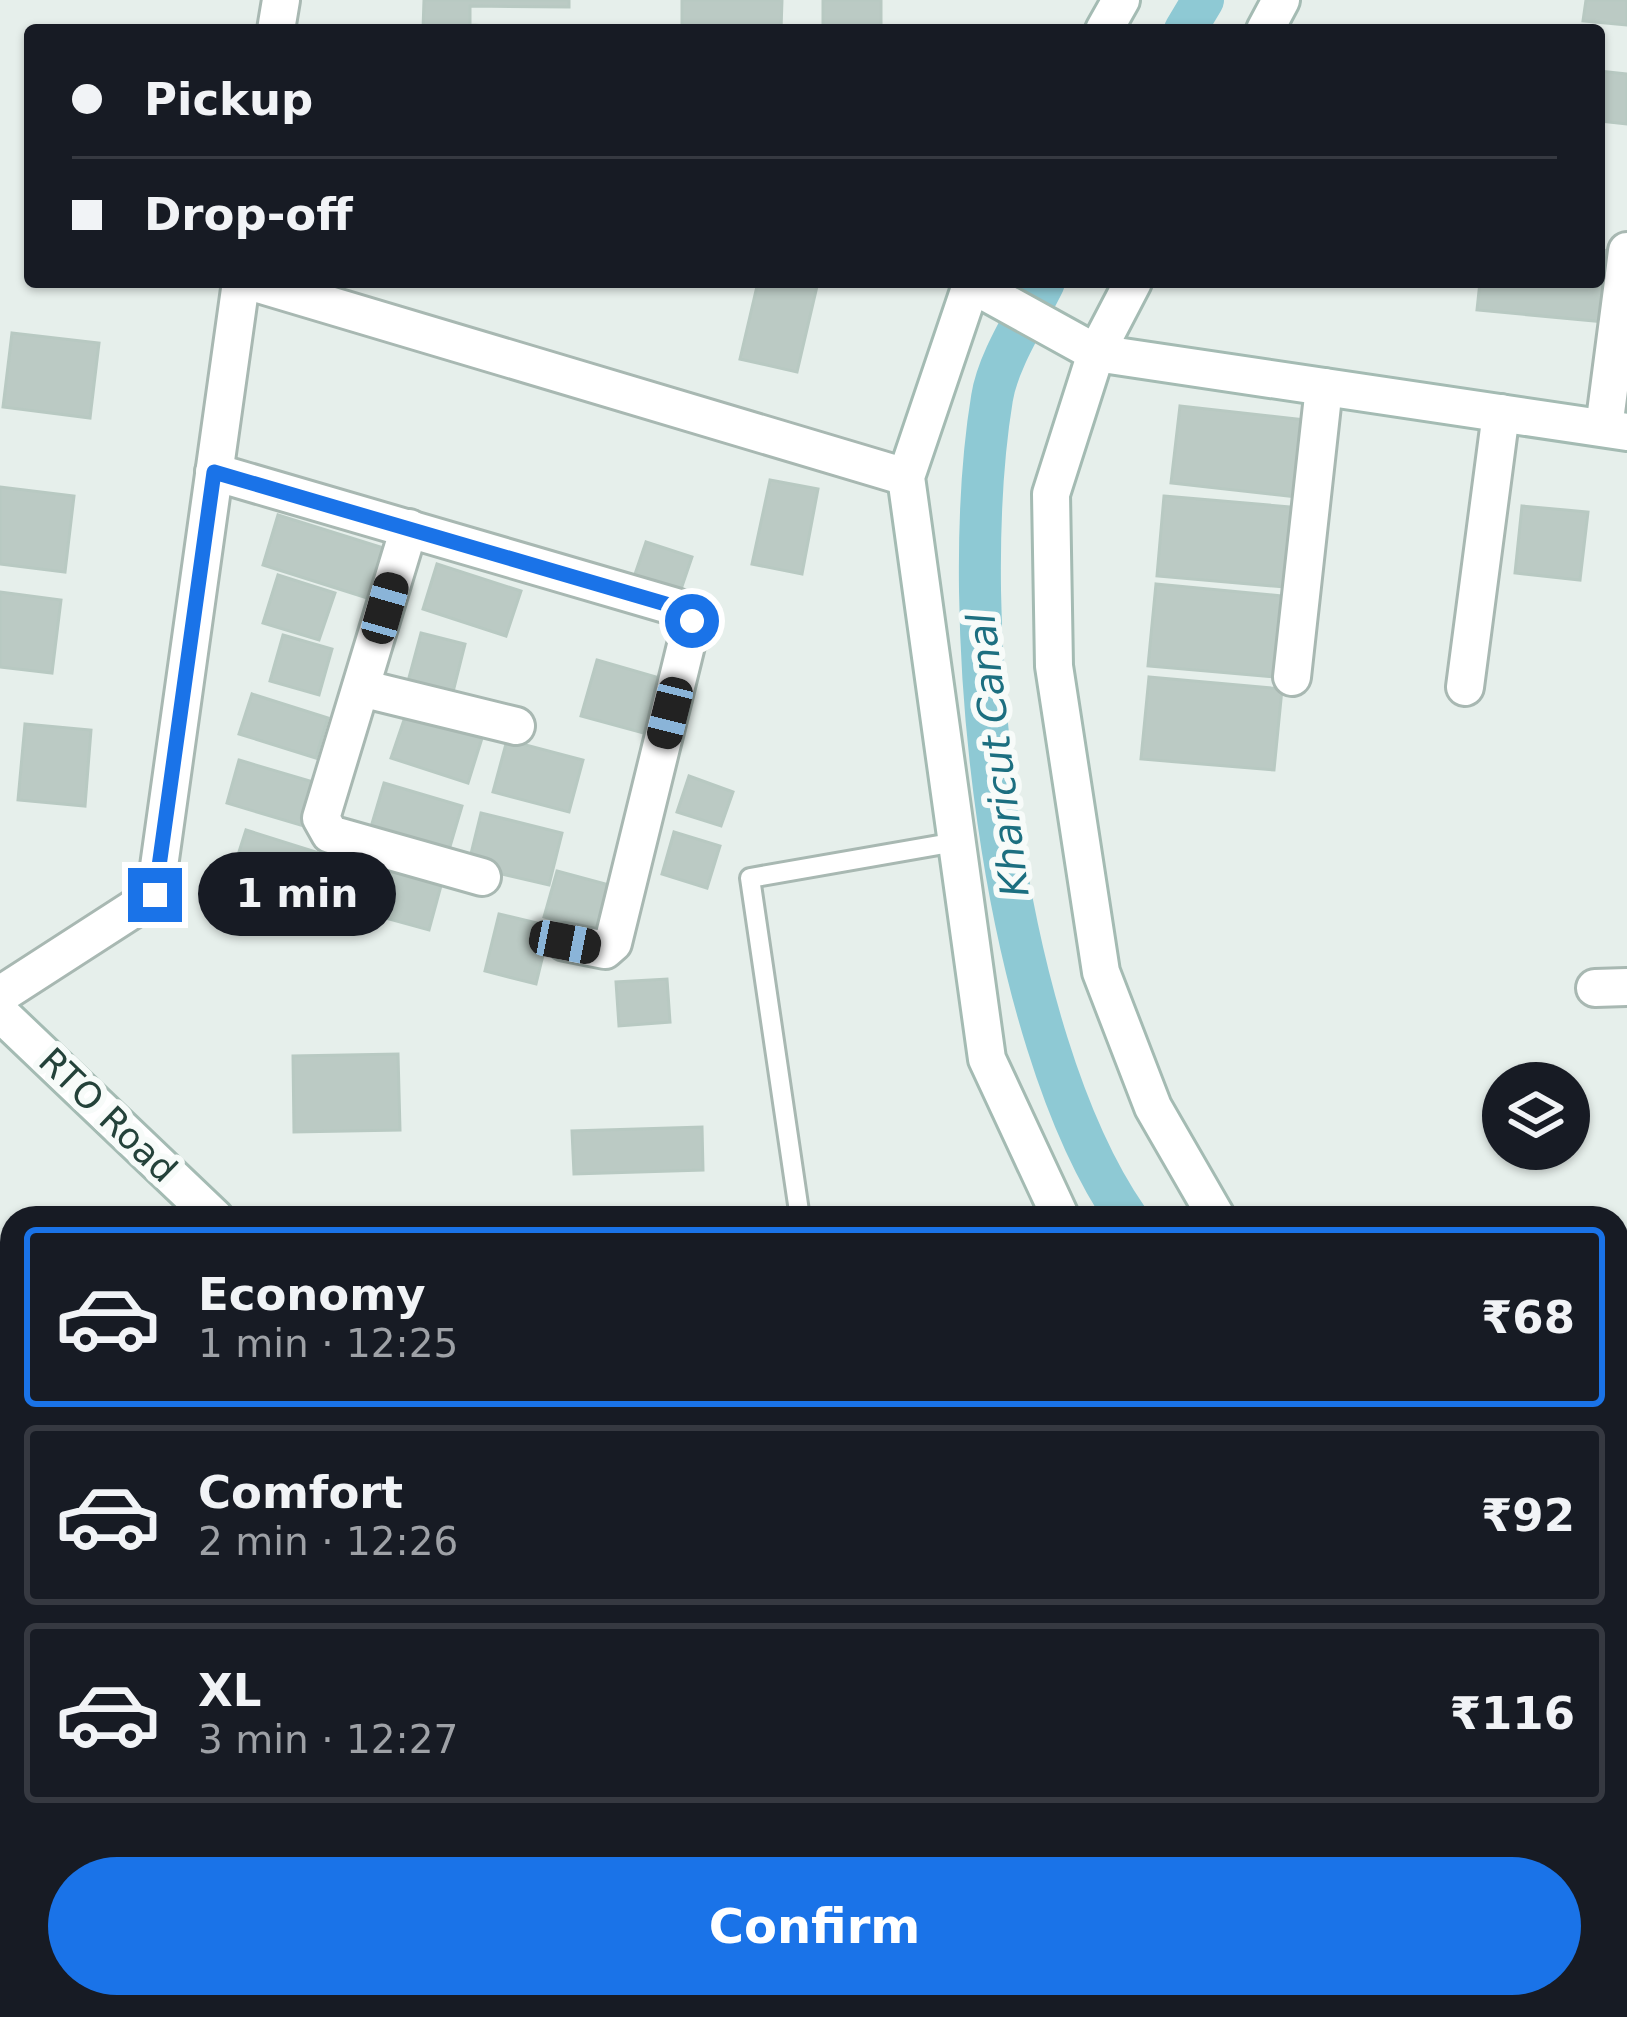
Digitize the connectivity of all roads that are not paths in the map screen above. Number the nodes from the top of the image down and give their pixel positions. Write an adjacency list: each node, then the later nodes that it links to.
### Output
1 (1627, 251): 9 (street)
2 (240, 288): 10 (street)
3 (272, 288): 11 (street)
4 (1130, 288): 6 (street)
5 (981, 289): 6 (street); 11 (street)
6 (1096, 353): 7 (street); 25 (street)
7 (1324, 387): 8 (street); 13 (street)
8 (1501, 413): 9 (street); 14 (street)
9 (1615, 430)
10 (214, 472): 12 (street); 20 (street)
11 (906, 477): 17 (street)
12 (409, 528): 15 (street); 19 (street)
13 (1292, 677)
14 (1465, 687)
15 (361, 688): 16 (street); 18 (street)
16 (516, 726)
17 (956, 842): 23 (lane); 24 (street)
18 (482, 877)
19 (565, 942)
20 (0, 995)
21 (0, 1013): 22 (street, RTO Road)
22 (202, 1206)
23 (798, 1206)
24 (1055, 1206)
25 (1209, 1206)

